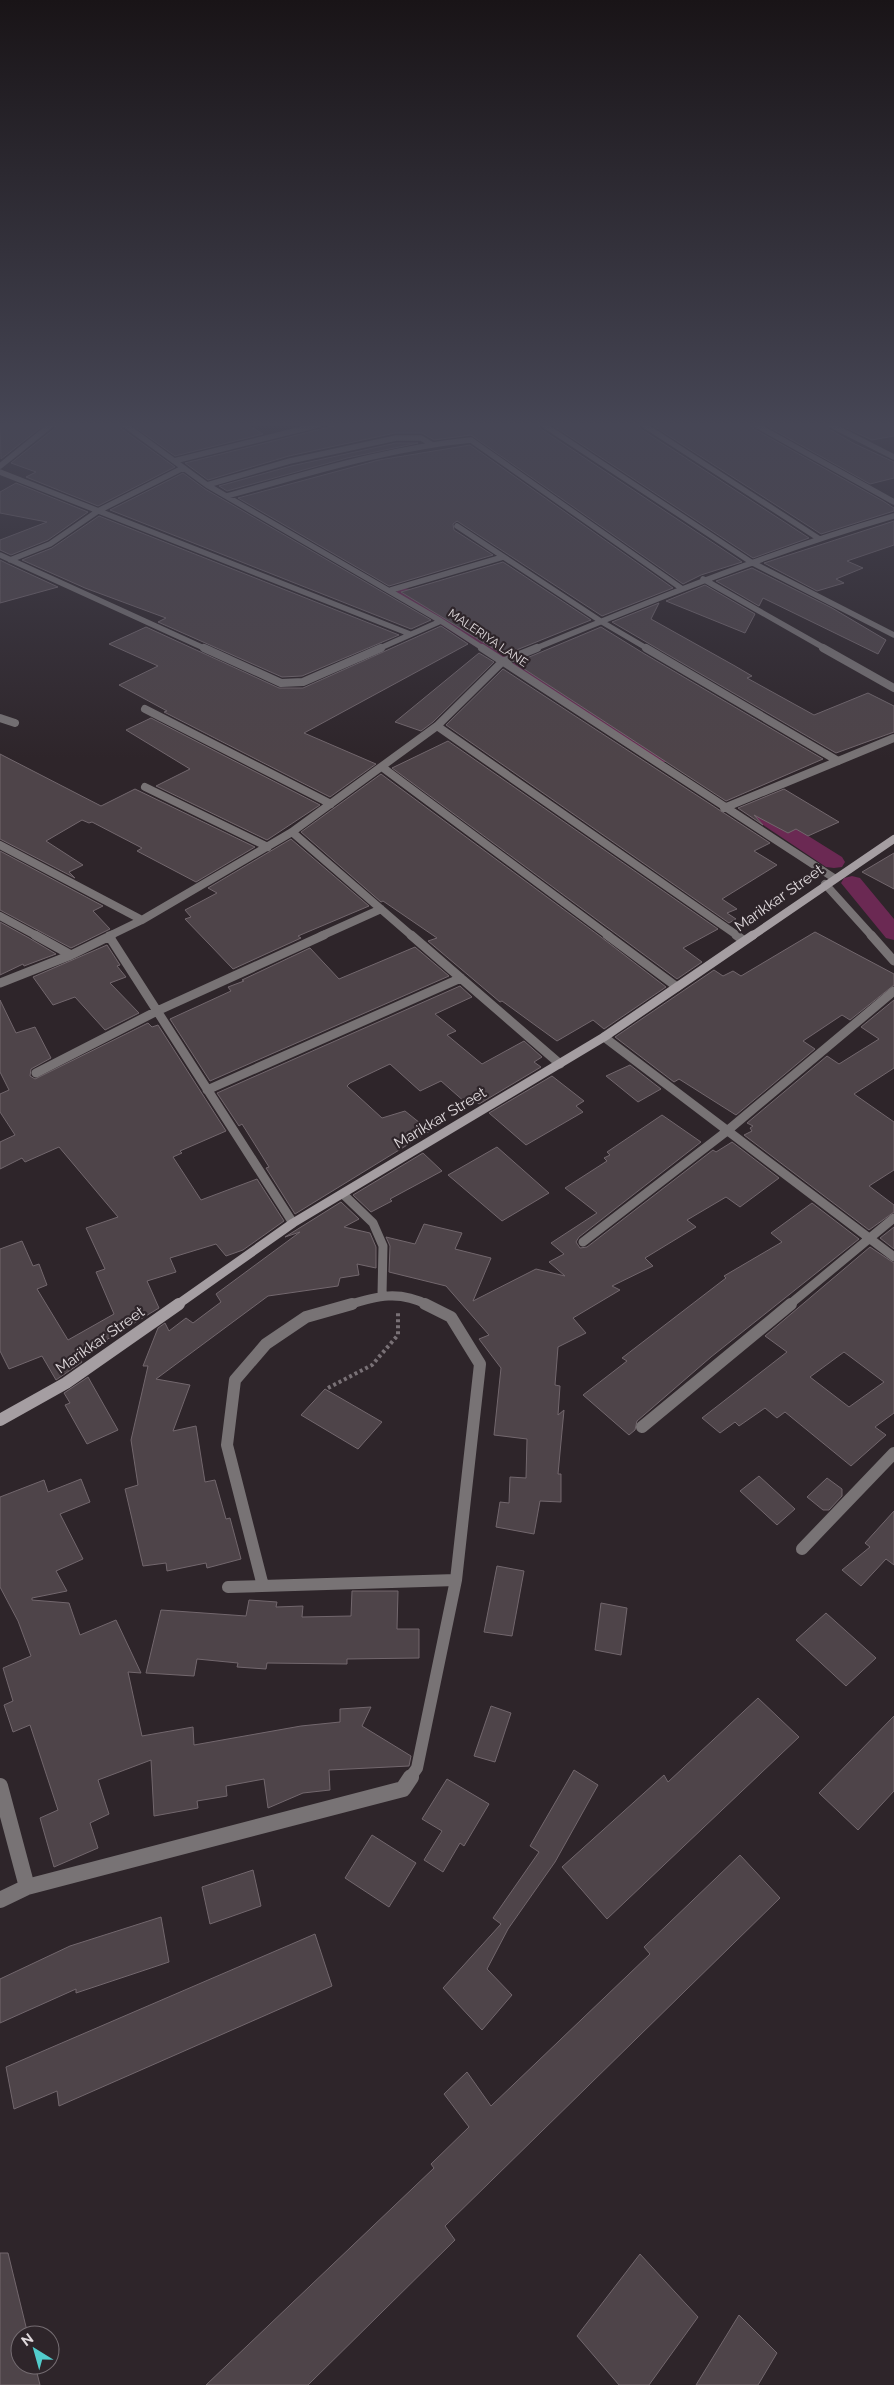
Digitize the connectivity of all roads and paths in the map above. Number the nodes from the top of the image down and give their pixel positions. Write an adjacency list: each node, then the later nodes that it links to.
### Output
1 (61, 536): 12 (street)
2 (162, 536): 19 (street)
3 (297, 536): 16 (street, MALERIYA LANE)
4 (473, 536): 11 (street)
5 (608, 536): 15 (street)
6 (712, 536): 13 (street)
7 (815, 536): 9 (street)
8 (824, 536): 9 (street)
9 (818, 538): 13 (street)
10 (0, 555): 12 (street)
11 (504, 557): 16 (street); 18 (street)
12 (10, 560): 19 (street)
13 (751, 562): 14 (street); 20 (street)
14 (703, 579): 15 (street); 22 (street)
15 (681, 588): 18 (street)
16 (391, 590): 17 (street, MALERIYA LANE)
17 (441, 621): 19 (street); 21 (street, MALERIYA LANE)
18 (602, 622): 21 (street); 28 (street)
19 (410, 634)
20 (894, 636)
21 (502, 662): 26 (street); 32 (street, MALERIYA LANE)
22 (894, 688)
23 (145, 709): 31 (street)
24 (0, 718): 25 (street)
25 (15, 723)
26 (437, 726): 29 (street); 43 (street)
27 (894, 738): 28 (street)
28 (838, 761): 32 (street)
29 (382, 767): 31 (street); 48 (street)
30 (145, 787): 36 (street)
31 (331, 804): 33 (street)
32 (724, 808): 37 (street, MALERIYA LANE)
33 (292, 832): 36 (street); 39 (street)
34 (894, 839): 37 (street, Marikkar Street)
35 (0, 845): 41 (street)
36 (268, 847): 41 (street)
37 (834, 878): 38 (street, Marikkar Street)
38 (825, 884): 43 (street, Marikkar Street); 45 (street)
39 (381, 909): 46 (street); 50 (street)
40 (0, 916): 44 (street)
41 (142, 920): 42 (street)
42 (109, 936): 44 (street); 50 (street)
43 (743, 940): 48 (street, Marikkar Street)
44 (71, 955): 47 (street)
45 (894, 961)
46 (461, 978): 52 (street); 54 (street)
47 (0, 983)
48 (677, 987): 51 (street, Marikkar Street)
49 (894, 991): 55 (street)
50 (157, 1011): 53 (street); 54 (street)
51 (604, 1037): 52 (street, Marikkar Street); 55 (street)
52 (560, 1064): 56 (street, Marikkar Street)
53 (36, 1073)
54 (207, 1090): 58 (street)
55 (727, 1131): 59 (street); 60 (street)
56 (344, 1194): 58 (street, Marikkar Street); 62 (street)
57 (894, 1218): 59 (street)
58 (293, 1223): 65 (street, Marikkar Street)
59 (870, 1239): 61 (street); 66 (street)
60 (583, 1242)
61 (894, 1257)
62 (382, 1295): 63 (street); 70 (street)
63 (398, 1297): 64 (path); 69 (street)
64 (328, 1388)
65 (0, 1420)
66 (642, 1427)
67 (894, 1453): 68 (street)
68 (802, 1548)
69 (456, 1580): 70 (street); 73 (street)
70 (262, 1586): 71 (street)
71 (228, 1587)
72 (0, 1786): 73 (street)
73 (27, 1887): 74 (street)
74 (0, 1900)

